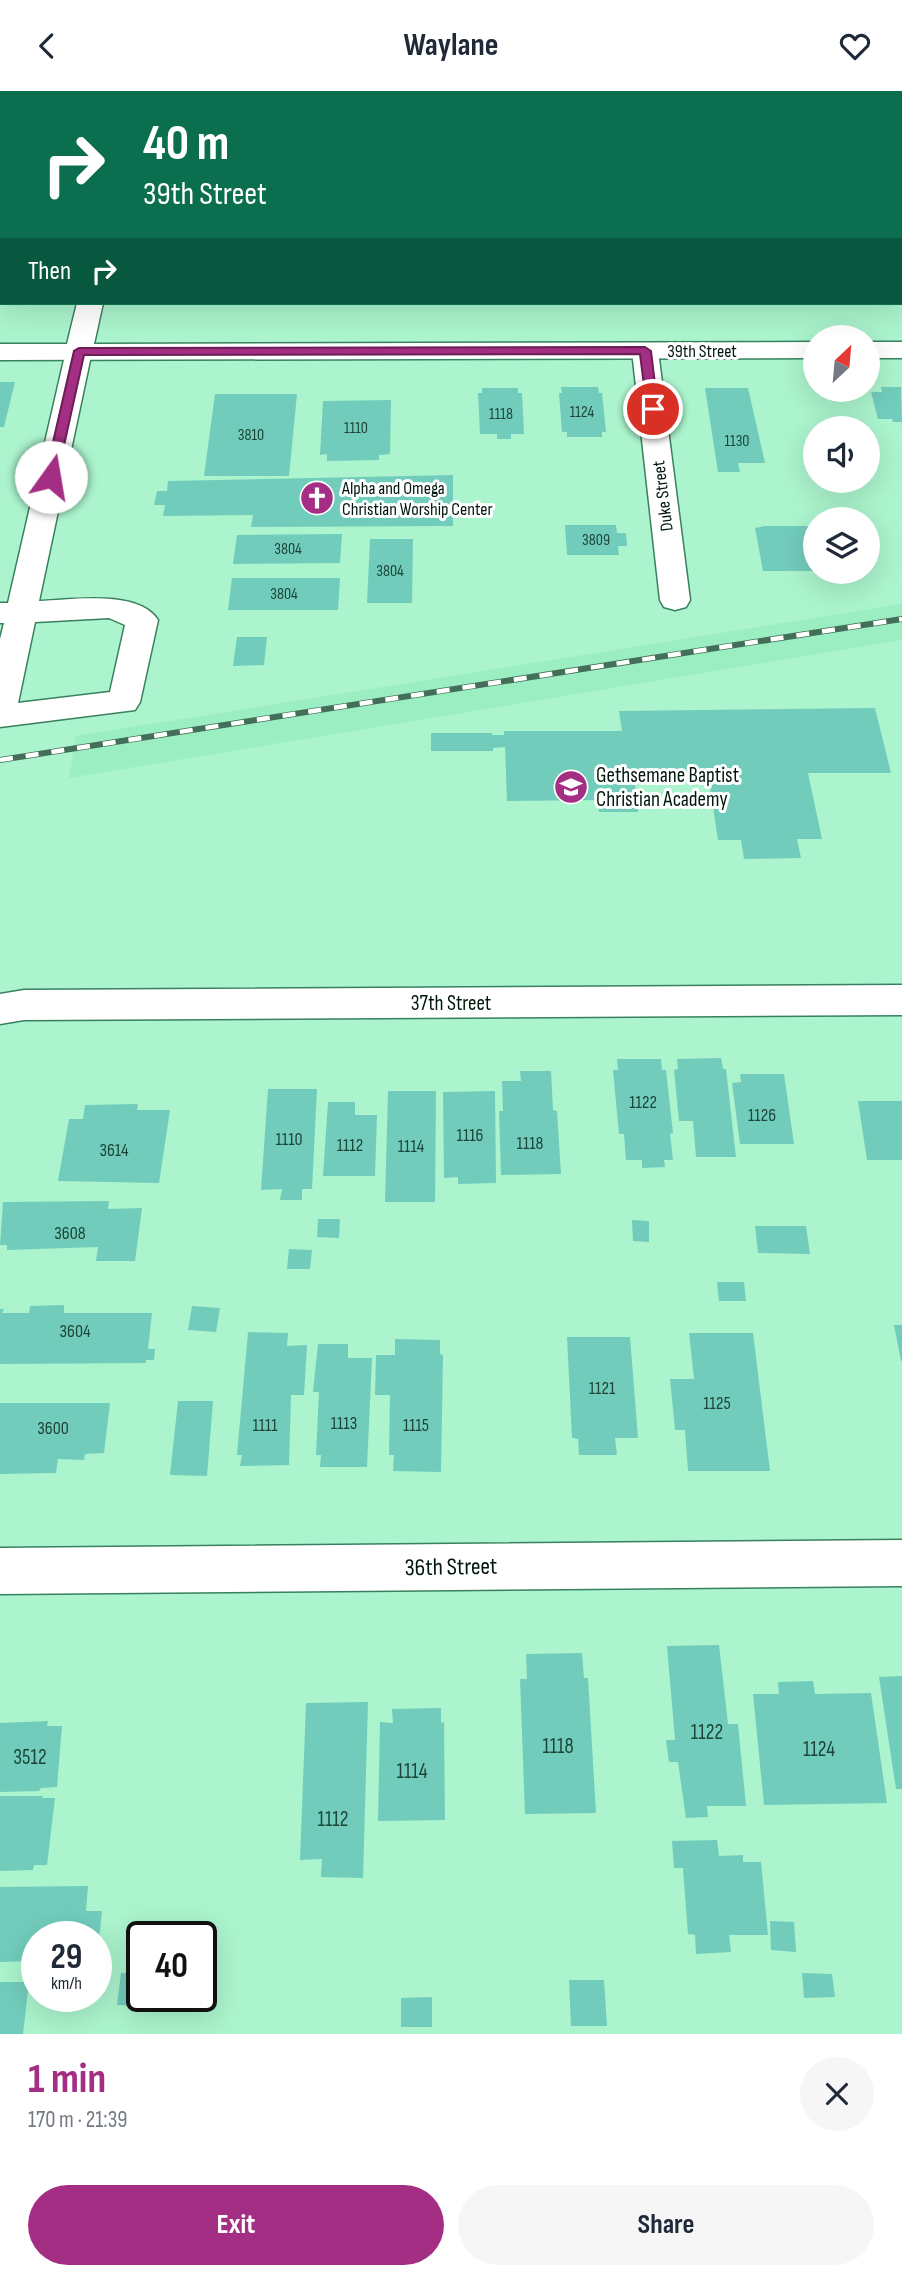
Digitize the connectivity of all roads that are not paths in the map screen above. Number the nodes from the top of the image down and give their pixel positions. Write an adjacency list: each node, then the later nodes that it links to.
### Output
1 (90, 305): 4 (street)
2 (880, 350): 3 (street)
3 (902, 350)
4 (79, 351): 5 (street, 39th Street); 7 (street, 39th Street); 9 (street)
5 (645, 351): 6 (street, 39th Street); 8 (street, Duke Street)
6 (803, 351)
7 (0, 352)
8 (675, 600)
9 (11, 613): 10 (street); 11 (street)
10 (0, 711)
11 (0, 716)
12 (902, 1000): 13 (street, 37th Street)
13 (0, 1009)
14 (902, 1563): 15 (street, 36th Street)
15 (0, 1571)

